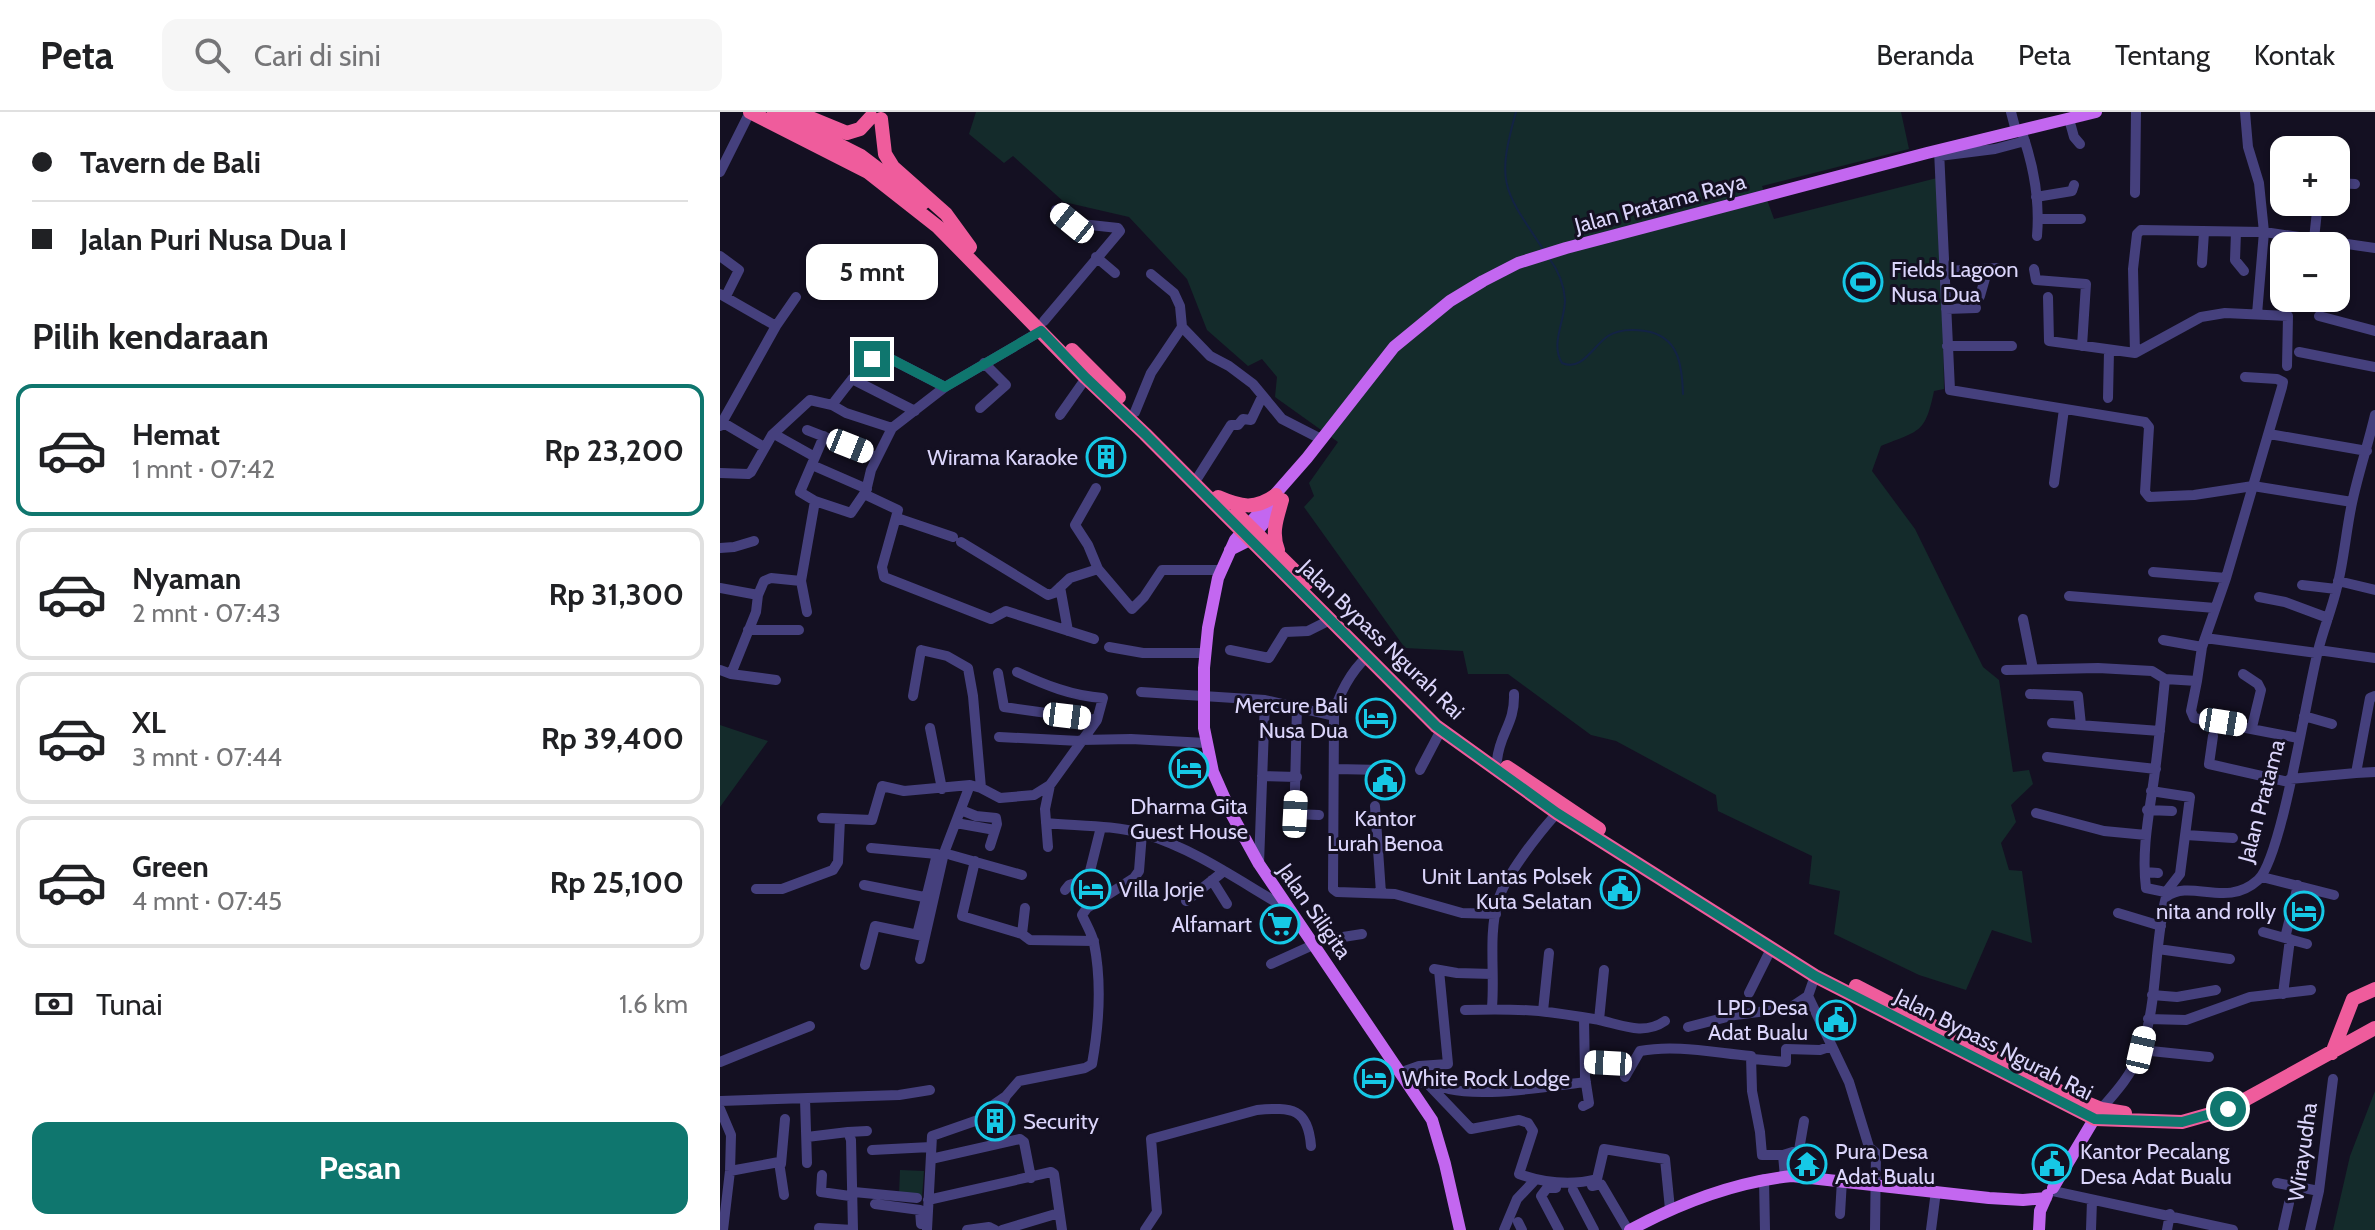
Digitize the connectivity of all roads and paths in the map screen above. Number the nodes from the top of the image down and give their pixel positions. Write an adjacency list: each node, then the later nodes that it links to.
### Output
1 (750, 112): 13 (highway, Jalan Bypass Ngurah Rai); 14 (street)
2 (774, 112): 13 (highway, Jalan Bypass Ngurah Rai)
3 (796, 112): 8 (highway)
4 (2011, 112): 10 (street)
5 (2096, 112): 9 (main road, Jalan Pratama Raya)
6 (2136, 112): 18 (street)
7 (2245, 112): 25 (street)
8 (877, 114): 13 (highway); 29 (highway)
9 (2069, 119): 10 (main road, Jalan Pratama Raya); 11 (street)
10 (2021, 134): 12 (main road, Jalan Pratama Raya); 19 (street)
11 (2080, 144)
12 (1939, 153): 35 (street); 74 (main road, Jalan Pratama Raya)
13 (864, 164): 29 (highway, Jalan Bypass Ngurah Rai); 47 (highway, Jalan Bypass Ngurah Rai)
14 (720, 172)
15 (2350, 184): 16 (street)
16 (2355, 184)
17 (2074, 185): 19 (street)
18 (2135, 193)
19 (2036, 197): 21 (street)
20 (1056, 210): 32 (street)
21 (2039, 219): 22 (street); 27 (street)
22 (2081, 219)
23 (2204, 232): 24 (street); 33 (street); 54 (street)
24 (2236, 232): 25 (street); 36 (street)
25 (2264, 232): 26 (street); 43 (street)
26 (2270, 233)
27 (2037, 236)
28 (2350, 244): 30 (street)
29 (970, 247): 47 (highway, Jalan Bypass Ngurah Rai)
30 (2375, 248)
31 (720, 256): 39 (street)
32 (1096, 257): 37 (street); 47 (street)
33 (2202, 263)
34 (2034, 269): 51 (street)
35 (1946, 271): 42 (street); 42 (street)
36 (2244, 271)
37 (1115, 273)
38 (1151, 274): 46 (street)
39 (723, 295): 45 (street)
40 (796, 297): 45 (street)
41 (2048, 297): 51 (street)
42 (1946, 309): 49 (street)
43 (2257, 314): 54 (street); 56 (street)
44 (2319, 316): 48 (street)
45 (776, 326): 71 (street)
46 (1182, 327): 62 (street); 68 (street)
47 (1039, 329): 55 (street); 59 (highway, Jalan Bypass Ngurah Rai); 68 (highway, Jalan Bypass Ngurah Rai)
48 (2375, 331)
49 (1947, 346): 50 (street); 66 (street)
50 (2012, 346)
51 (2082, 346): 52 (street)
52 (2109, 351): 54 (street); 63 (street)
53 (2299, 352): 57 (street)
54 (2135, 353)
55 (984, 363): 61 (street); 65 (street)
56 (2287, 366)
57 (2375, 367)
58 (2245, 377): 76 (street)
59 (1086, 378): 69 (street); 94 (highway, Jalan Bypass Ngurah Rai)
60 (852, 379): 61 (street); 64 (street); 67 (street)
61 (945, 387): 67 (street)
62 (1262, 397): 74 (street); 84 (street)
63 (2108, 398)
64 (832, 405): 72 (street); 75 (street)
65 (980, 408)
66 (2064, 409): 85 (street); 86 (street)
67 (915, 411): 72 (street)
68 (1135, 412): 84 (highway, Jalan Bypass Ngurah Rai)
69 (1060, 415)
70 (2375, 415): 77 (street, Jalan Pratama)
71 (721, 424): 79 (street)
72 (892, 428): 81 (street)
73 (807, 430): 78 (street)
74 (1328, 431): 90 (main road, Jalan Pratama Raya)
75 (774, 434): 79 (street); 82 (street)
76 (2269, 434): 80 (street); 86 (street)
77 (2373, 435): 80 (street, Jalan Pratama)
78 (824, 436): 81 (street); 82 (street)
79 (764, 447): 83 (street)
80 (2367, 451): 92 (street, Jalan Pratama)
81 (876, 457): 88 (street)
82 (814, 461): 88 (street); 91 (street)
83 (720, 473)
84 (1198, 477): 89 (highway, Jalan Bypass Ngurah Rai)
85 (2054, 483)
86 (2253, 486): 92 (street); 101 (street)
87 (1096, 488): 98 (street)
88 (866, 492): 91 (street); 93 (street)
89 (1218, 497): 90 (highway); 94 (highway, Jalan Bypass Ngurah Rai)
90 (1279, 498): 94 (main road, Jalan Pratama Raya); 97 (highway)
91 (815, 501): 102 (street)
92 (2352, 502): 104 (street, Jalan Pratama)
93 (897, 518): 105 (street); 118 (street)
94 (1250, 532): 97 (highway, Jalan Bypass Ngurah Rai); 99 (main road, Jalan Siligita); 115 (highway, Jalan Bypass Ngurah Rai)
95 (754, 541): 96 (street)
96 (720, 548)
97 (1281, 556): 163 (highway, Jalan Bypass Ngurah Rai)
98 (1098, 569): 99 (street); 105 (street)
99 (1221, 570): 125 (main road, Jalan Siligita)
100 (2153, 572): 101 (street)
101 (2226, 578): 111 (street)
102 (801, 581): 108 (street); 112 (street)
103 (2302, 585): 104 (street)
104 (2337, 585): 107 (street); 113 (street, Jalan Pratama)
105 (1060, 587): 118 (street)
106 (720, 588): 108 (street)
107 (2375, 590)
108 (758, 595): 116 (street)
109 (2069, 596): 111 (street)
110 (2259, 597): 113 (street)
111 (2215, 608): 121 (street)
112 (807, 612)
113 (2328, 618): 124 (street, Jalan Pratama)
114 (2023, 619): 128 (street)
115 (1330, 620): 123 (street); 126 (highway, Jalan Bypass Ngurah Rai)
116 (748, 630): 117 (street); 133 (street)
117 (799, 630)
118 (1068, 631): 119 (street)
119 (1094, 639)
120 (2163, 640): 121 (street)
121 (2204, 643): 124 (street); 137 (street)
122 (1109, 647): 125 (street)
123 (1230, 650)
124 (2318, 651): 127 (street); 147 (street, Jalan Pratama)
125 (1205, 653): 141 (main road, Jalan Siligita)
126 (1367, 657): 146 (street); 154 (highway, Jalan Bypass Ngurah Rai)
127 (2375, 658)
128 (2033, 669): 130 (street); 135 (street)
129 (720, 670): 133 (street)
130 (2006, 670)
131 (1017, 672): 148 (street)
132 (998, 673): 148 (street)
133 (731, 674): 136 (street)
134 (2243, 674): 152 (street)
135 (2165, 679): 137 (street); 155 (street)
136 (776, 680)
137 (2197, 681): 152 (street)
138 (1141, 692): 141 (street)
139 (1514, 694): 163 (street)
140 (2030, 694): 151 (street)
141 (1203, 695): 144 (street); 161 (main road, Jalan Siligita)
142 (913, 696): 176 (street)
143 (2375, 696): 156 (street)
144 (1265, 700): 145 (street); 172 (street)
145 (1297, 706): 146 (street); 173 (street)
146 (1334, 716): 166 (street)
147 (2304, 716): 150 (street); 159 (street, Jalan Pratama)
148 (1097, 720): 160 (street)
149 (2052, 723): 151 (street)
150 (2332, 724)
151 (2081, 725): 155 (street)
152 (2252, 727): 159 (street)
153 (930, 728): 177 (street)
154 (1441, 730): 169 (street); 183 (highway, Jalan Bypass Ngurah Rai)
155 (2160, 731): 167 (street)
156 (2369, 733): 171 (street)
157 (2213, 736): 165 (street)
158 (999, 737): 160 (street)
159 (2298, 738): 174 (street, Jalan Pratama)
160 (1080, 740): 161 (street); 175 (street)
161 (1206, 743): 203 (main road, Jalan Siligita)
162 (2047, 757): 167 (street)
163 (1497, 760): 253 (highway, Jalan Bypass Ngurah Rai)
164 (2196, 763): 165 (street)
165 (2209, 764): 174 (street)
166 (1335, 769): 168 (street); 215 (street)
167 (2156, 769): 178 (street)
168 (1384, 770)
169 (1420, 770)
170 (2375, 772): 171 (street)
171 (2356, 773): 174 (street)
172 (1262, 776): 173 (street); 203 (street)
173 (1297, 777): 185 (street)
174 (2290, 780): 208 (street, Jalan Pratama)
175 (1050, 785): 176 (street); 190 (street)
176 (976, 786): 177 (street); 180 (street)
177 (942, 789): 188 (street)
178 (2151, 791): 181 (street); 196 (street)
179 (1375, 806): 215 (street)
180 (961, 810): 189 (street); 192 (street)
181 (2147, 810): 182 (street); 195 (street)
182 (2172, 811)
183 (1557, 813): 223 (street); 233 (highway, Jalan Bypass Ngurah Rai)
184 (2036, 813): 195 (street)
185 (1295, 814): 186 (street); 193 (street)
186 (1319, 815)
187 (822, 818): 188 (street)
188 (840, 819): 212 (street)
189 (956, 823): 192 (street); 228 (street)
190 (1046, 823): 191 (street); 199 (street)
191 (1101, 827): 194 (street); 213 (street)
192 (995, 830): 198 (street)
193 (1294, 830)
194 (1142, 833): 204 (street); 230 (street)
195 (2146, 835): 205 (street)
196 (2186, 835): 197 (street); 214 (street)
197 (2233, 838)
198 (990, 846)
199 (1048, 847)
200 (871, 848): 217 (street)
201 (951, 855): 202 (street)
202 (975, 861): 207 (street); 226 (street)
203 (1259, 864): 221 (main road, Jalan Siligita)
204 (1224, 871): 209 (street); 221 (street)
205 (2145, 872): 206 (street); 214 (street)
206 (2158, 873)
207 (1022, 875)
208 (2262, 877): 211 (street); 214 (street, Jalan Pratama)
209 (1212, 880): 218 (street); 219 (street)
210 (864, 885): 217 (street)
211 (2298, 885): 216 (street); 229 (street)
212 (756, 889)
213 (1065, 890)
214 (2168, 892): 224 (street)
215 (1381, 893): 223 (street)
216 (2334, 895)
217 (924, 897): 228 (street)
218 (1186, 901)
219 (1227, 904)
220 (1025, 908): 226 (street)
221 (1292, 912): 232 (main road, Jalan Siligita)
222 (2118, 913): 224 (street)
223 (1496, 914): 241 (street)
224 (2161, 926): 234 (street)
225 (2263, 932): 229 (street)
226 (1022, 934): 230 (street)
227 (1362, 934): 232 (street)
228 (921, 936): 236 (street); 239 (street)
229 (2288, 939): 231 (street); 247 (street)
230 (1094, 941): 285 (street)
231 (2307, 944)
232 (1315, 945): 238 (street); 268 (main road, Jalan Siligita)
233 (1771, 949): 242 (highway, Jalan Bypass Ngurah Rai); 246 (street)
234 (2158, 949): 237 (street); 248 (street)
235 (1549, 953): 252 (street)
236 (920, 959)
237 (2230, 959)
238 (1271, 964)
239 (865, 965)
240 (1604, 970): 256 (street)
241 (1492, 974): 250 (street); 268 (street)
242 (1815, 976): 249 (street); 253 (highway, Jalan Bypass Ngurah Rai)
243 (2375, 989): 263 (highway)
244 (2216, 990): 248 (street)
245 (2311, 990): 247 (street)
246 (1749, 993)
247 (2283, 994): 255 (street)
248 (2152, 995): 255 (street)
249 (1808, 996): 259 (street); 261 (street)
250 (1492, 1007): 251 (street); 252 (street)
251 (1465, 1010)
252 (1543, 1011): 254 (street)
253 (1903, 1016): 276 (highway, Jalan Bypass Ngurah Rai)
254 (1584, 1018): 256 (street); 267 (street)
255 (2148, 1019): 262 (street)
256 (1599, 1020): 257 (street)
257 (1665, 1021)
258 (810, 1026): 266 (street)
259 (1688, 1027)
260 (2375, 1028): 263 (highway)
261 (1832, 1046): 265 (street); 297 (street)
262 (2141, 1050): 264 (street); 276 (street)
263 (2332, 1053): 276 (highway)
264 (2209, 1057)
265 (1753, 1059): 267 (street); 286 (street)
266 (720, 1062)
267 (1585, 1062): 270 (street)
268 (1405, 1078): 270 (street); 294 (street); 322 (main road, Jalan Siligita)
269 (2333, 1079): 300 (street, Wirayudha)
270 (1586, 1082): 274 (street)
271 (930, 1090): 272 (street)
272 (805, 1099): 273 (street); 282 (street)
273 (720, 1101)
274 (1583, 1106)
275 (720, 1109): 289 (street)
276 (2098, 1114): 279 (street); 302 (main road)
277 (785, 1119): 288 (street)
278 (1804, 1121): 286 (street)
279 (2177, 1127)
280 (867, 1131): 281 (street)
281 (848, 1132): 282 (street); 301 (street)
282 (807, 1137): 287 (street)
283 (1311, 1146): 321 (street)
284 (872, 1150): 285 (street)
285 (931, 1153): 292 (street); 304 (street)
286 (1783, 1155): 291 (street)
287 (807, 1163)
288 (781, 1164): 289 (street); 303 (street)
289 (730, 1171): 313 (street)
290 (822, 1175): 301 (street)
291 (1785, 1177): 293 (main road); 295 (main road)
292 (1031, 1178): 304 (street); 309 (street)
293 (1764, 1179): 308 (main road); 327 (street)
294 (1535, 1180): 308 (street); 323 (street)
295 (1842, 1180): 297 (main road); 310 (street)
296 (2277, 1183): 300 (street)
297 (1877, 1184): 299 (main road); 328 (street)
298 (1573, 1190): 324 (street); 325 (street); 326 (street)
299 (1936, 1191): 302 (main road); 329 (street)
300 (2319, 1191): 335 (street, Wirayudha)
301 (854, 1192): 304 (street); 314 (street)
302 (2050, 1192): 305 (street); 330 (main road)
303 (784, 1195)
304 (923, 1199): 316 (street)
305 (2092, 1200): 311 (street); 331 (street)
306 (2289, 1203): 334 (street)
307 (875, 1204): 315 (street)
308 (1670, 1209): 326 (main road)
309 (1059, 1213): 319 (street); 320 (street)
310 (1840, 1214)
311 (2170, 1214): 332 (street); 333 (street)
312 (819, 1228): 314 (street)
313 (723, 1230)
314 (853, 1230)
315 (921, 1230)
316 (927, 1230)
317 (967, 1230): 318 (street)
318 (995, 1230)
319 (1002, 1230)
320 (1062, 1230)
321 (1145, 1230)
322 (1460, 1230)
323 (1504, 1230)
324 (1559, 1230)
325 (1594, 1230)
326 (1629, 1230)
327 (1765, 1230)
328 (1875, 1230)
329 (1931, 1230)
330 (2039, 1230)
331 (2091, 1230)
332 (2167, 1230)
333 (2233, 1230)
334 (2283, 1230)
335 (2310, 1230)

